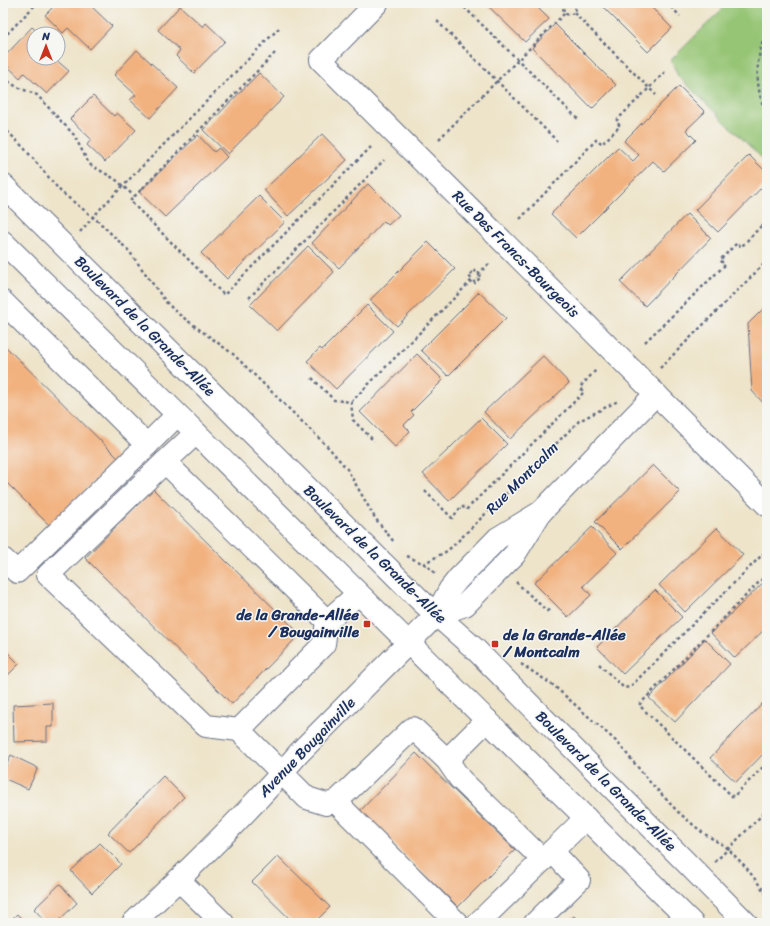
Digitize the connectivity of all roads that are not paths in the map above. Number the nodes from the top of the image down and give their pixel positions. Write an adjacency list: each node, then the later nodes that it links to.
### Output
1 (377, 3): 5 (street, Rue Des Francs-Bourgeois)
2 (3, 185): 13 (street, Boulevard de la Grande-Allée)
3 (3, 242): 6 (street)
4 (3, 302): 8 (street)
5 (656, 394): 10 (street, Rue Des Francs-Bourgeois); 13 (street, Rue Montcalm)
6 (177, 415): 7 (street); 8 (street)
7 (196, 433): 9 (street); 12 (street)
8 (147, 445): 11 (street)
9 (165, 462): 14 (street); 17 (street)
10 (767, 505)
11 (3, 559)
12 (358, 594): 14 (street); 15 (street)
13 (436, 615): 15 (street, Avenue Bougainville); 30 (street, Boulevard de la Grande-Allée)
14 (327, 621): 17 (street)
15 (408, 643): 16 (street); 19 (street, Avenue Bougainville)
16 (486, 720): 18 (street); 21 (street)
17 (239, 730): 19 (street)
18 (447, 760): 20 (street); 22 (street)
19 (282, 773): 20 (street); 23 (street, Avenue Bougainville)
20 (336, 802): 26 (street)
21 (586, 818): 22 (street); 29 (street)
22 (548, 855): 27 (street); 28 (street)
23 (179, 880): 24 (street, Avenue Bougainville); 25 (street)
24 (133, 923)
25 (223, 923)
26 (457, 923)
27 (478, 923)
28 (535, 923)
29 (692, 923)
30 (746, 923)

